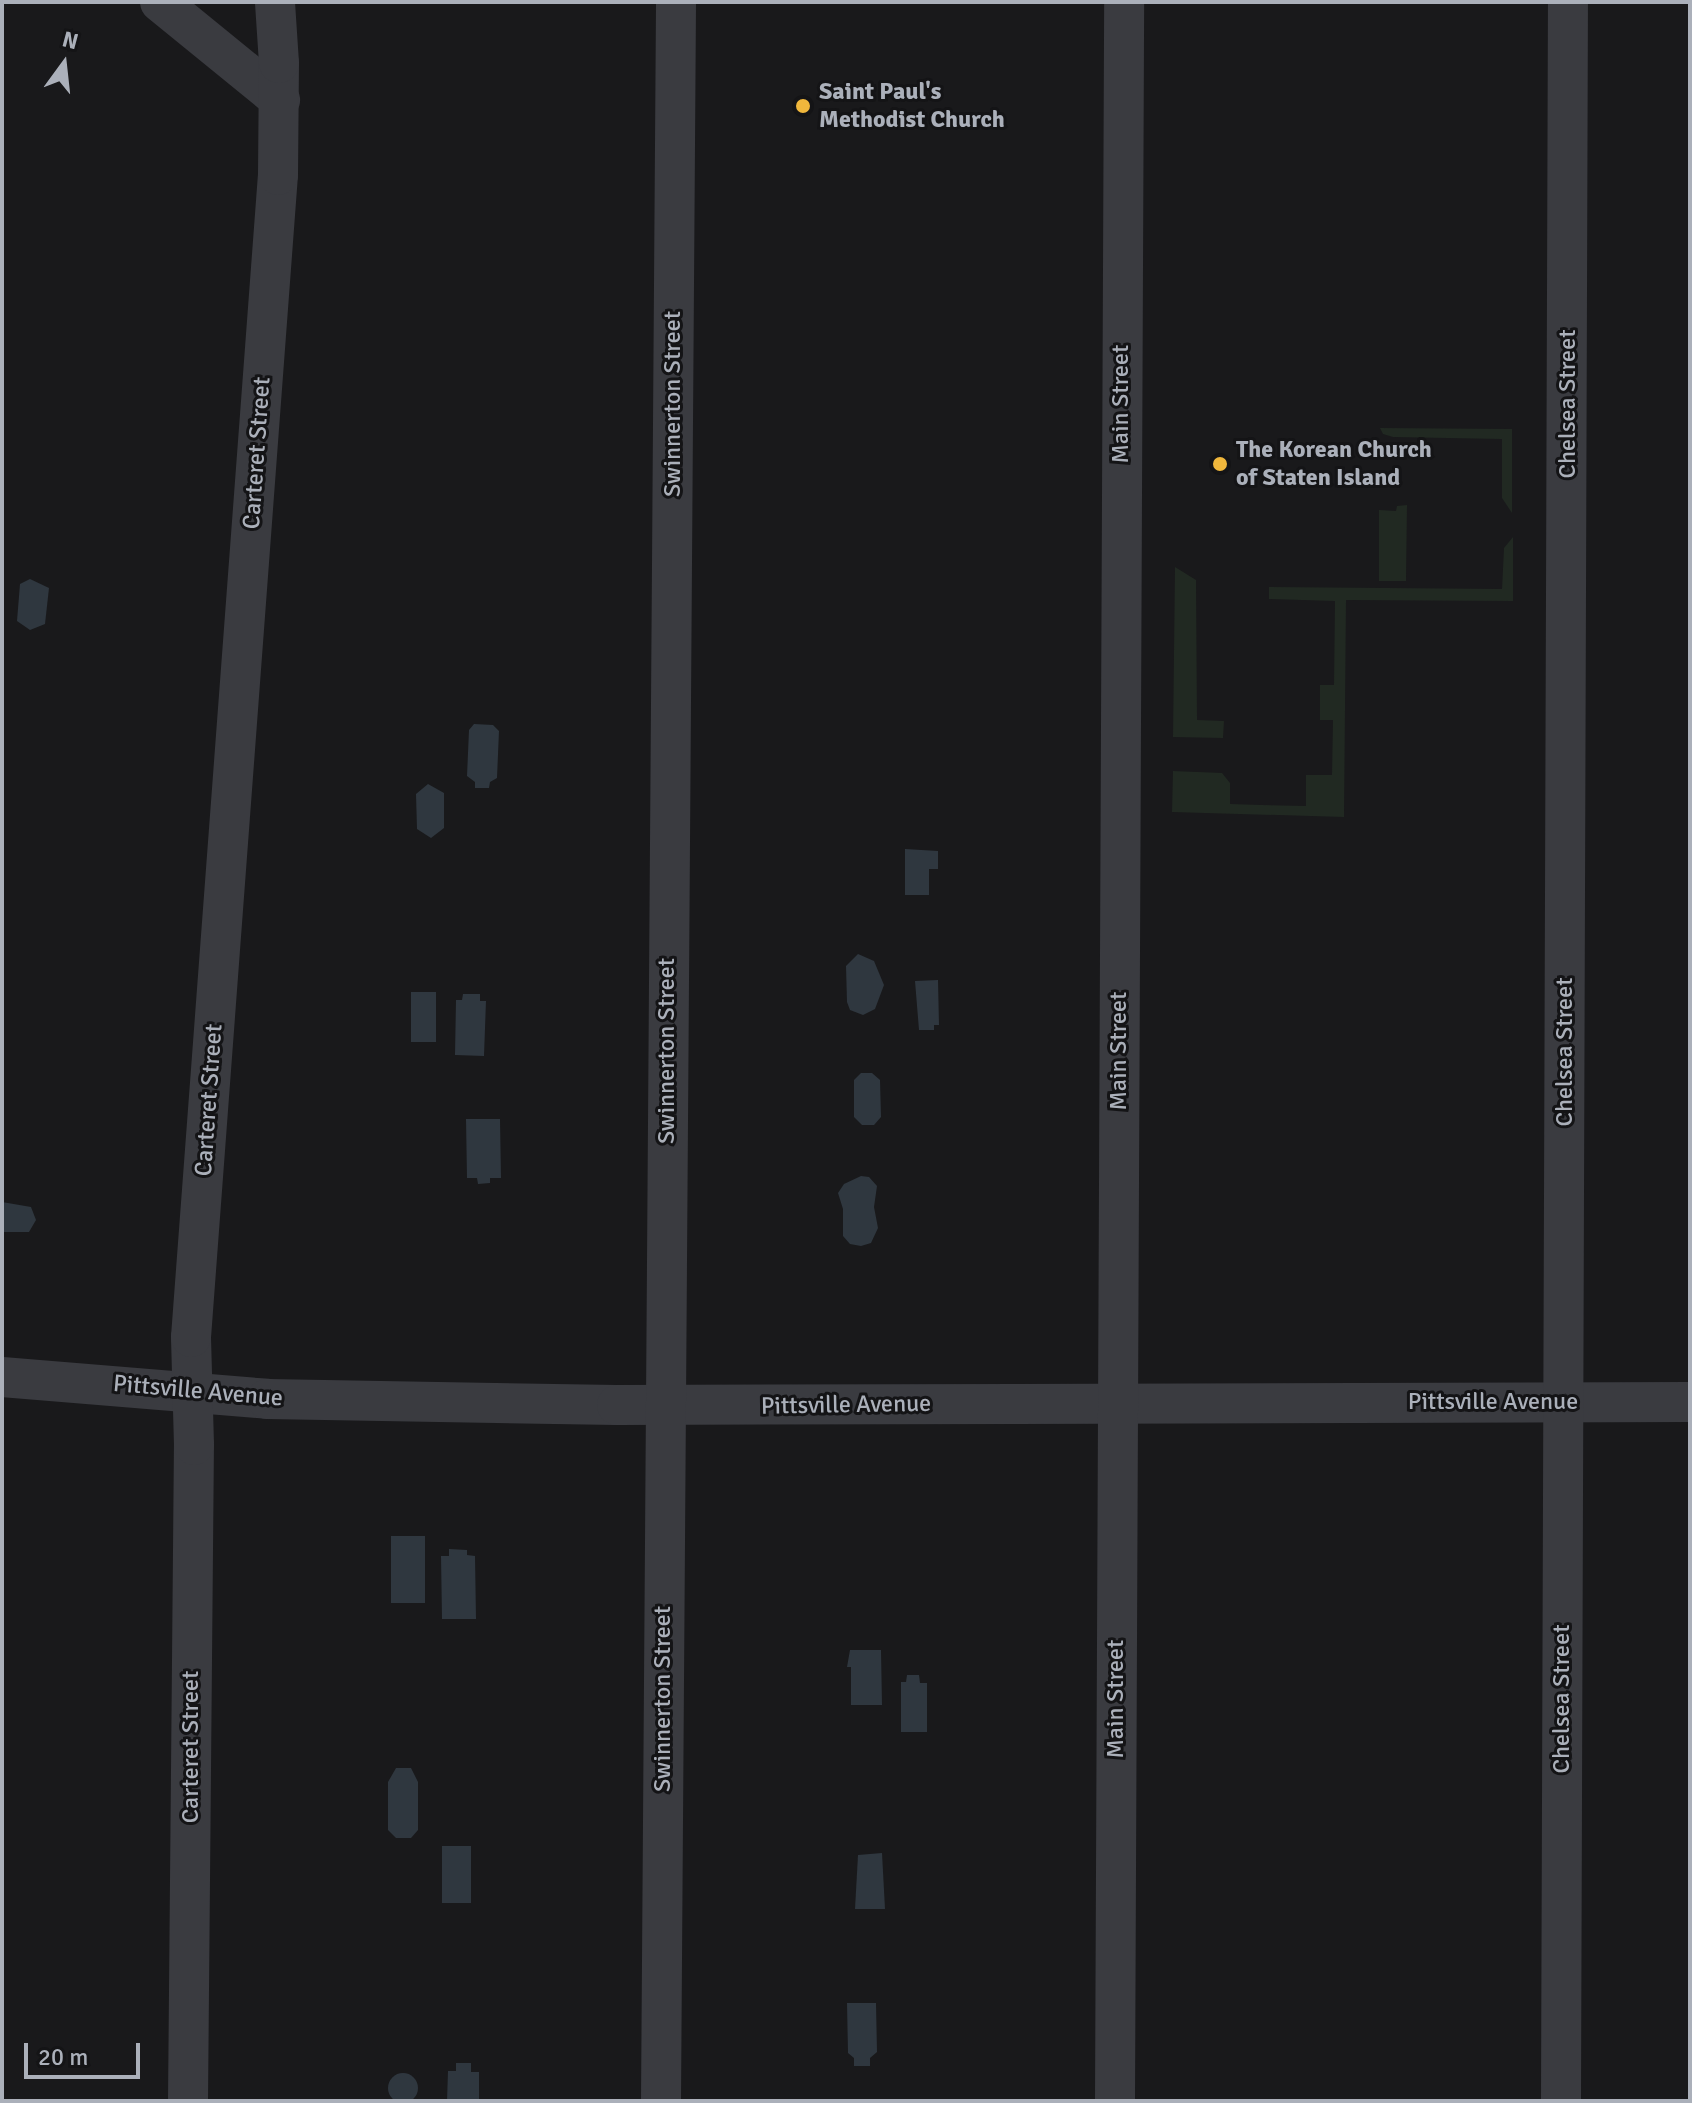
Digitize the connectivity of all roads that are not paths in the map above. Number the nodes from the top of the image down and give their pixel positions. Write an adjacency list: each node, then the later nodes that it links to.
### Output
1 (160, 2): 6 (street)
2 (275, 2): 6 (street, Carteret Street)
3 (676, 2): 12 (street, Swinnerton Street)
4 (1124, 2): 11 (street, Main Street)
5 (1568, 2): 9 (street, Chelsea Street)
6 (280, 100): 8 (street, Carteret Street)
7 (2, 1377): 8 (street, Pittsville Avenue)
8 (192, 1391): 12 (street, Pittsville Avenue); 13 (street, Carteret Street)
9 (1564, 1401): 10 (street, Pittsville Avenue); 11 (street, Pittsville Avenue); 16 (street, Chelsea Street)
10 (1690, 1402)
11 (1118, 1403): 12 (street, Pittsville Avenue); 15 (street, Main Street)
12 (664, 1406): 14 (street, Swinnerton Street)
13 (188, 2101)
14 (661, 2101)
15 (1115, 2101)
16 (1561, 2101)

